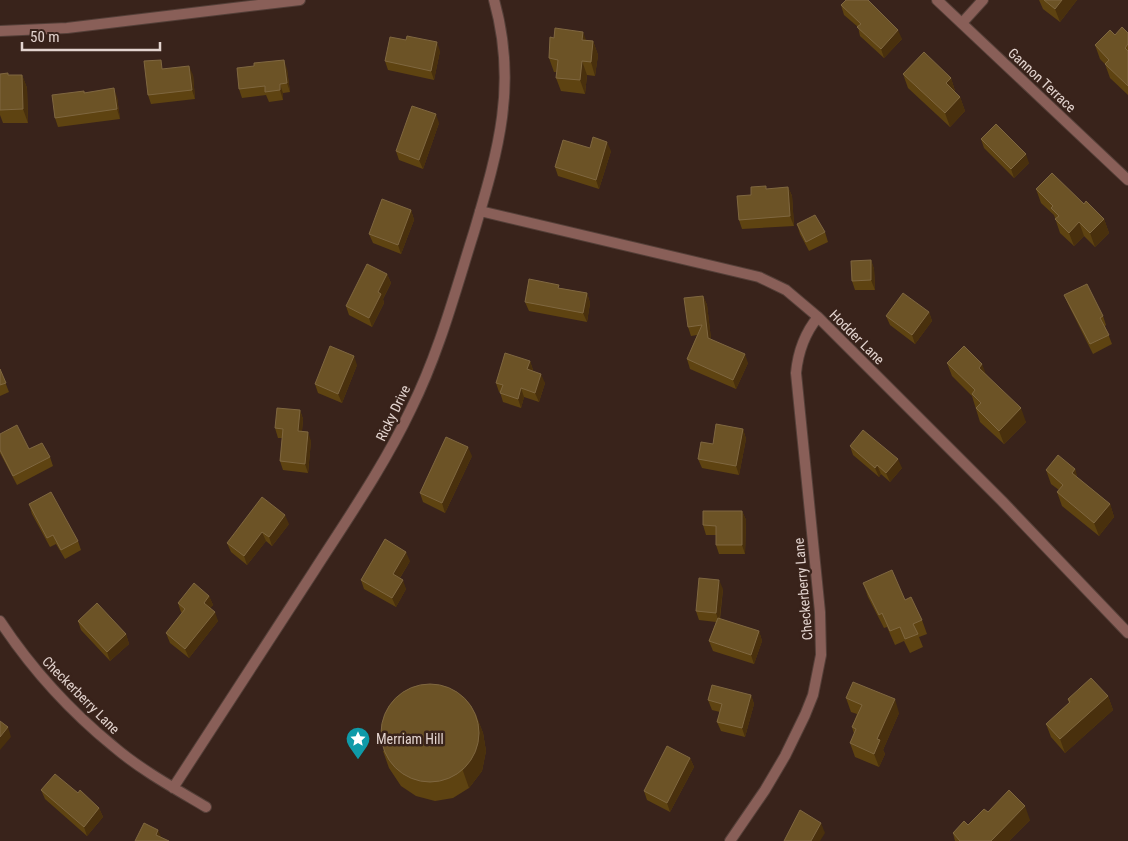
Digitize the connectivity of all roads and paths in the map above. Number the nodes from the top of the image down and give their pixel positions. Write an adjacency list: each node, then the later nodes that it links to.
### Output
1 (300, 0): 6 (street)
2 (494, 0): 8 (street, Ricky Drive)
3 (937, 0): 5 (street, Gannon Terrace)
4 (983, 0): 5 (street)
5 (962, 23): 7 (street, Gannon Terrace)
6 (0, 31)
7 (1128, 180)
8 (480, 211): 9 (street, Hodder Lane); 12 (street, Ricky Drive)
9 (818, 317): 11 (street, Hodder Lane); 14 (street, Checkerberry Lane)
10 (0, 621): 12 (street, Checkerberry Lane)
11 (1128, 633)
12 (173, 788): 13 (street, Checkerberry Lane)
13 (206, 807)
14 (730, 841)

